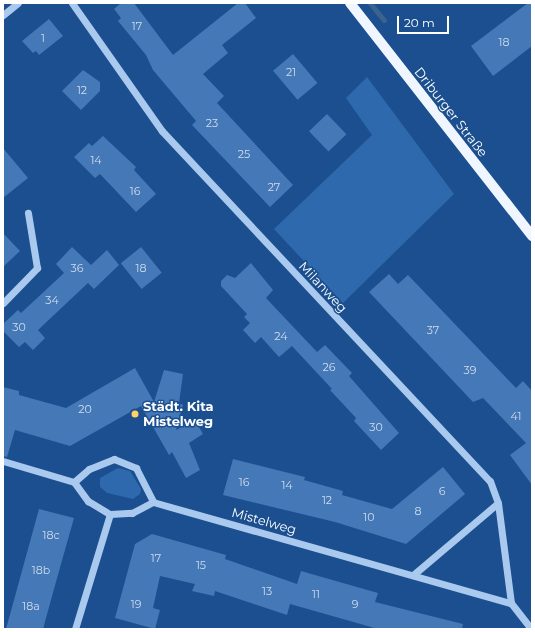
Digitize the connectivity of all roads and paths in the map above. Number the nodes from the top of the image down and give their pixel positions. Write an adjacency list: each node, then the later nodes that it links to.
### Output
1 (18, 3): 4 (street)
2 (72, 3): 11 (street, Milanweg)
3 (350, 3): 6 (main road, Driburger Straße)
4 (3, 15)
5 (28, 213): 7 (street)
6 (532, 236)
7 (3, 302)
8 (3, 461): 9 (street)
9 (74, 482): 10 (street); 12 (street)
10 (153, 502): 12 (street); 13 (street, Mistelweg)
11 (498, 503): 13 (street); 14 (street, Milanweg)
12 (110, 514): 15 (street)
13 (412, 575): 14 (street, Mistelweg)
14 (511, 603): 16 (street)
15 (75, 629)
16 (531, 629)

